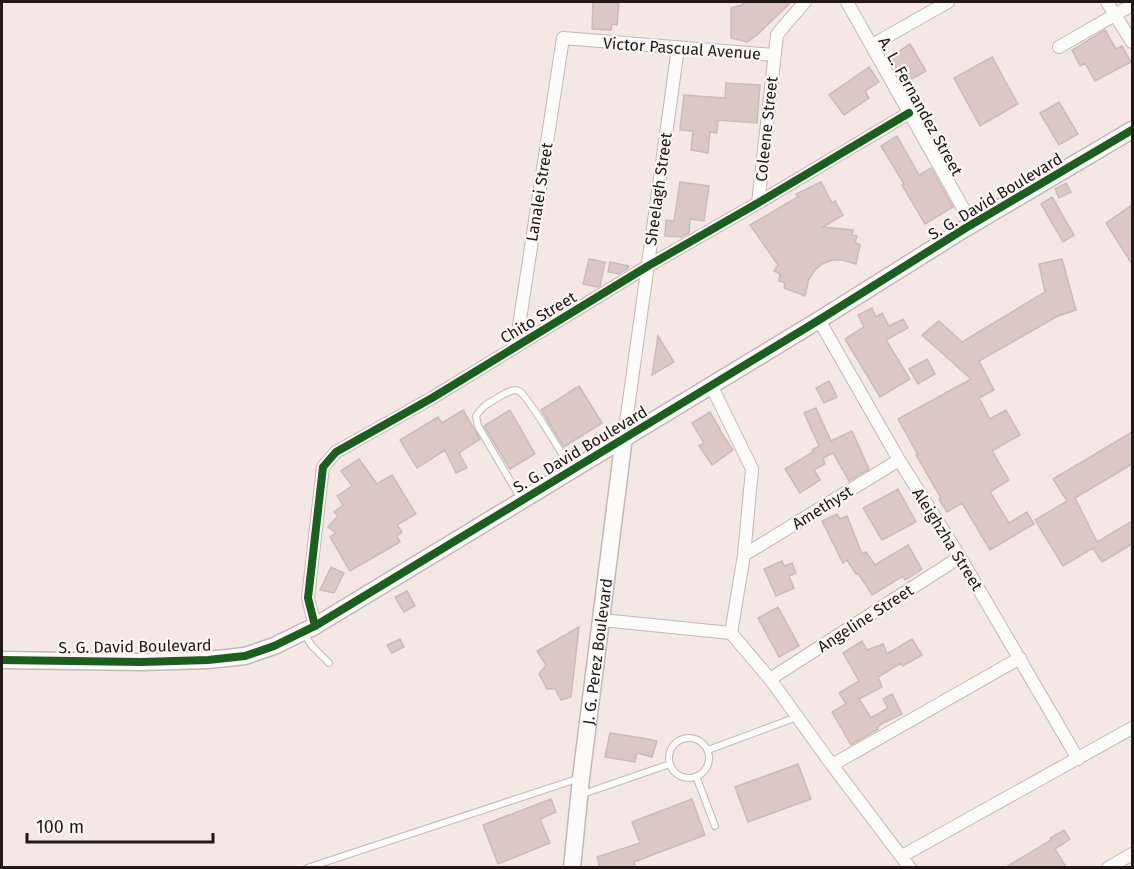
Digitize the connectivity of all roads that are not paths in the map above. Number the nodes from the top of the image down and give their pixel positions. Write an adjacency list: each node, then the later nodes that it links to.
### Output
1 (806, 2): 12 (street, Victor Pascual Avenue)
2 (847, 2): 9 (street, A. L. Fernandez Street)
3 (948, 2): 9 (street)
4 (1107, 2): 6 (street)
5 (1132, 5): 6 (street)
6 (1114, 15): 8 (street); 10 (street)
7 (562, 38): 11 (street, Victor Pascual Avenue); 19 (street, Lanalei Street)
8 (1132, 42)
9 (872, 45): 13 (street, A. L. Fernandez Street)
10 (1059, 47)
11 (678, 48): 12 (street, Victor Pascual Avenue); 17 (street, Sheelagh Street)
12 (774, 55): 15 (street, Coleene Street)
13 (909, 113): 15 (street, Chito Street); 16 (street, A. L. Fernandez Street)
14 (1132, 130): 16 (street, S. G. David Boulevard)
15 (758, 203): 17 (street, Chito Street)
16 (972, 224): 18 (street, S. G. David Boulevard)
17 (648, 266): 19 (street, Chito Street); 21 (street, Sheelagh Street)
18 (819, 320): 20 (street, S. G. David Boulevard); 22 (street, Aleighzha Street)
19 (516, 345): 28 (street, Chito Street)
20 (711, 385): 21 (street, S. G. David Boulevard); 25 (street)
21 (624, 437): 23 (street, S. G. David Boulevard); 27 (street, J. G. Perez Boulevard)
22 (899, 460): 25 (street, Amethyst); 26 (street, Aleighzha Street)
23 (572, 470): 24 (street, S. G. David Boulevard); 24 (lane)
24 (522, 500): 28 (street, S. G. David Boulevard)
25 (744, 555): 29 (street)
26 (960, 557): 30 (street, Aleighzha Street); 33 (street, Angeline Street)
27 (602, 620): 29 (street); 41 (street, J. G. Perez Boulevard)
28 (309, 629): 31 (street, S. G. David Boulevard); 32 (lane)
29 (731, 633): 33 (street)
30 (1020, 658): 37 (street, Aleighzha Street); 39 (street)
31 (2, 660)
32 (329, 663)
33 (770, 679): 34 (street)
34 (797, 717): 36 (lane); 39 (street)
35 (1132, 728): 37 (street)
36 (708, 750): 38 (lane); 40 (lane)
37 (1078, 759): 45 (street)
38 (670, 764): 40 (lane); 42 (lane)
39 (832, 765): 45 (street)
40 (696, 776): 43 (lane)
41 (581, 778): 42 (street, J. G. Perez Boulevard); 46 (lane)
42 (579, 795): 47 (street, J. G. Perez Boulevard)
43 (715, 826)
44 (1132, 854): 49 (street)
45 (902, 856): 48 (street)
46 (307, 867)
47 (572, 867)
48 (910, 867)
49 (1108, 867)

